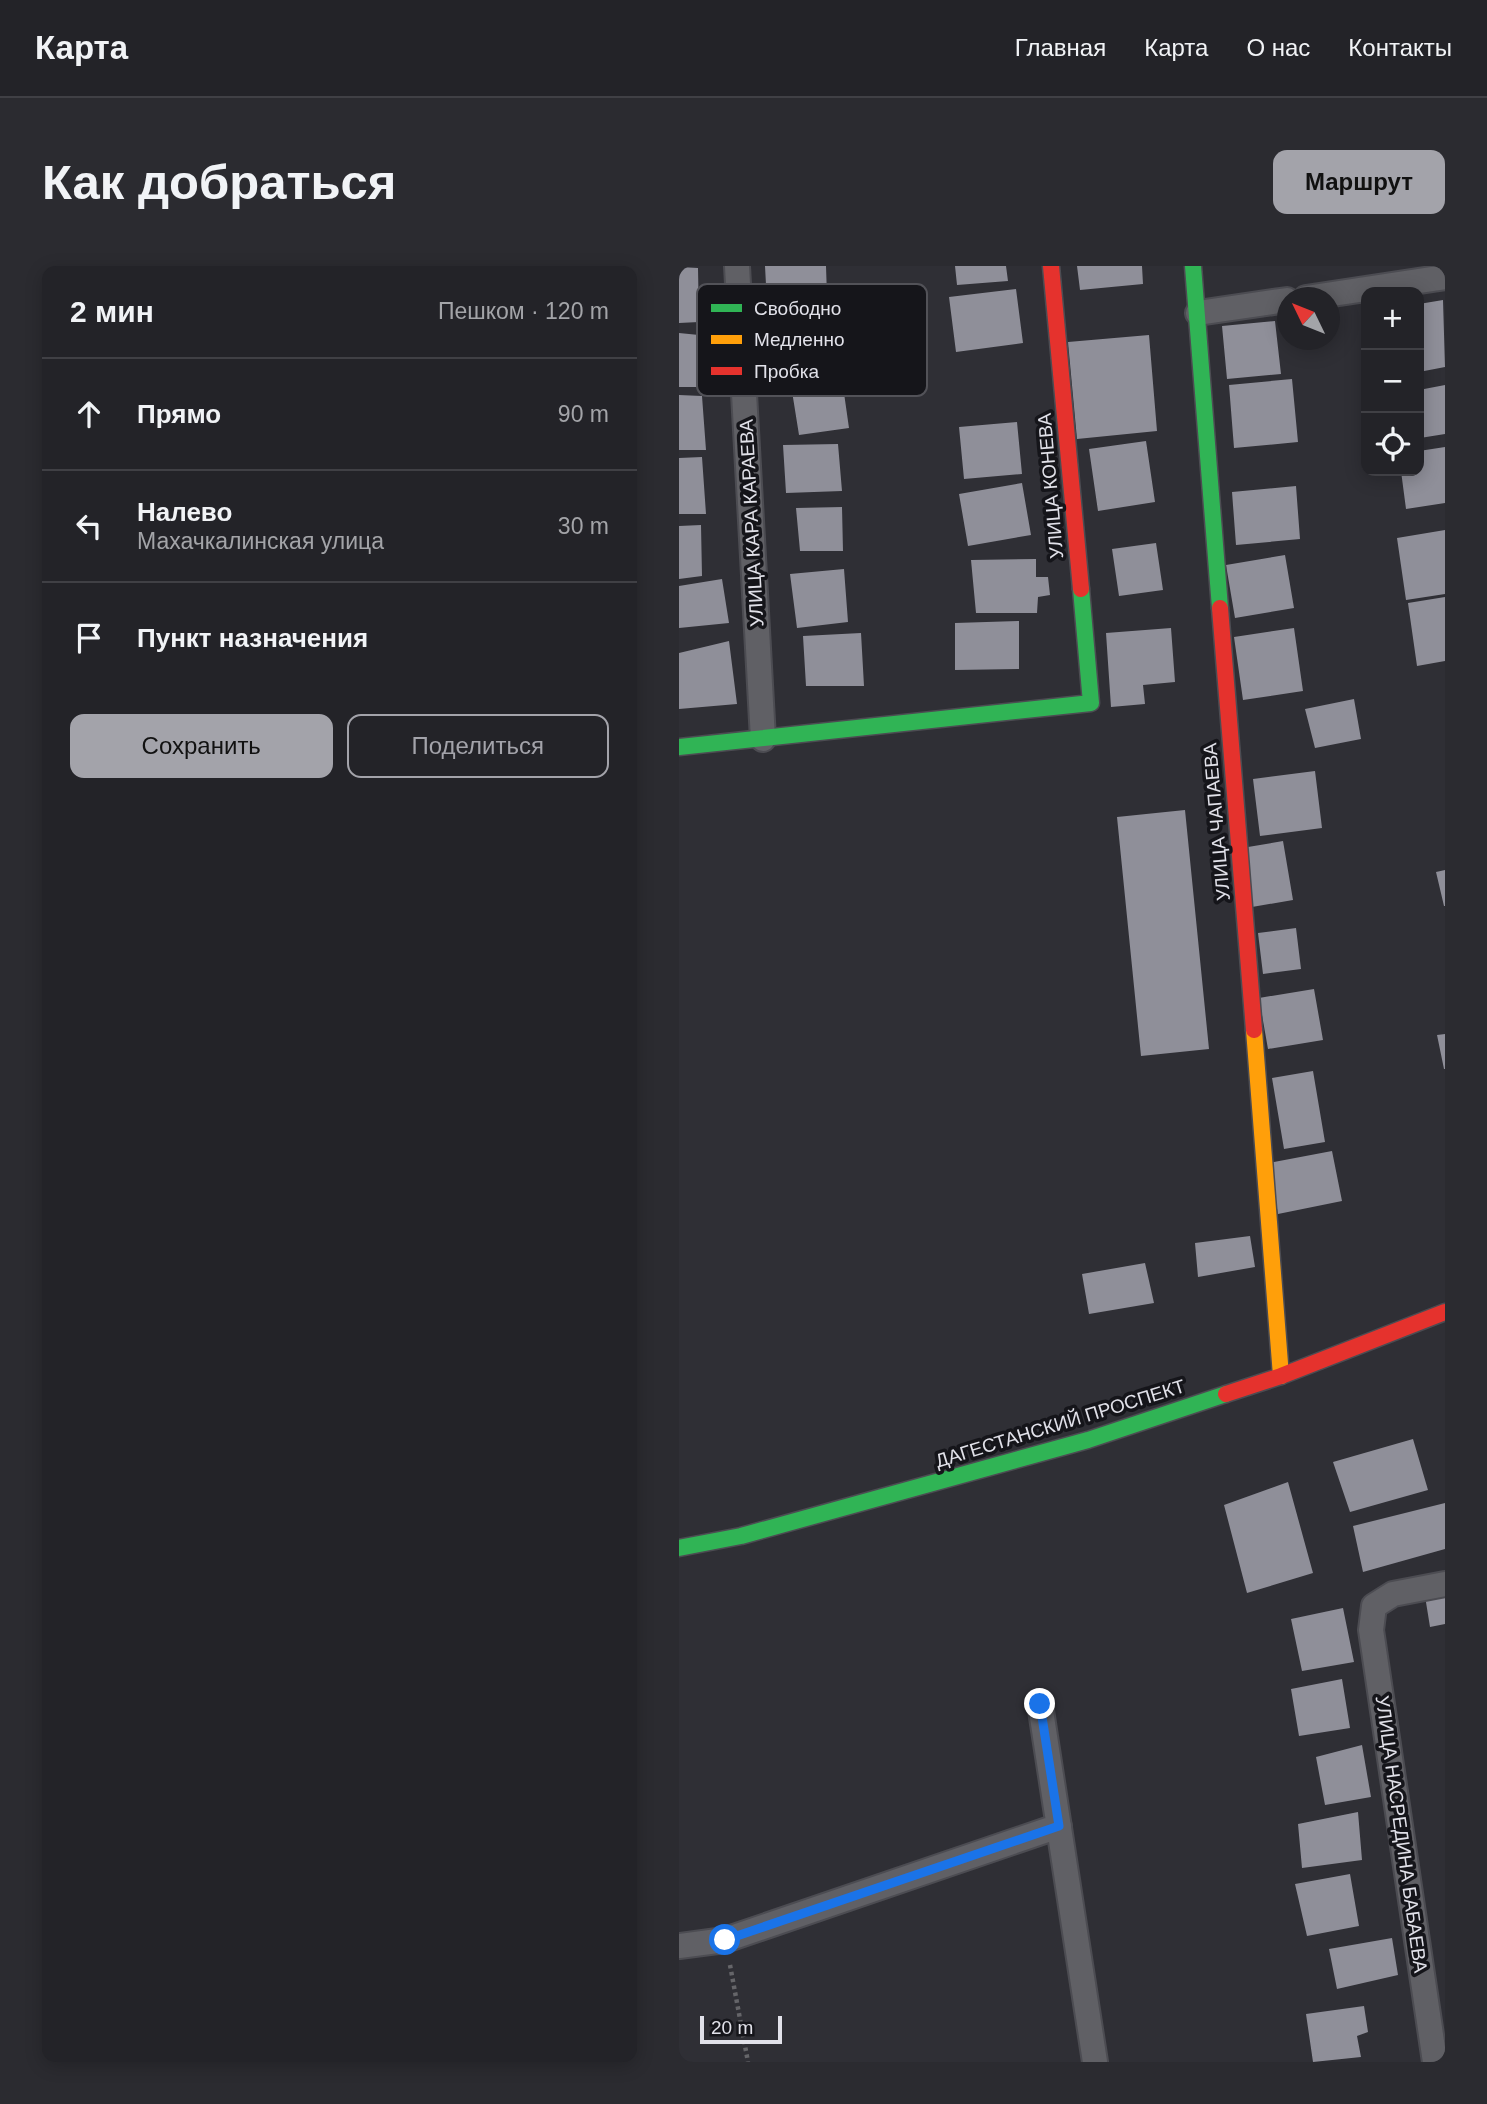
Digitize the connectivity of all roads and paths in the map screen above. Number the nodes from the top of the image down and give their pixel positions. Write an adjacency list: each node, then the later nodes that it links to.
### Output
1 (737, 266): 5 (street, УЛИЦА КАРА КАРАЕВА)
2 (1051, 266): 10 (main road, УЛИЦА КОНЕВА)
3 (1193, 266): 8 (main road, УЛИЦА ЧАПАЕВА)
4 (1445, 277): 6 (street)
5 (738, 284)
6 (1340, 293)
7 (1277, 301): 8 (street)
8 (1198, 313): 13 (main road, УЛИЦА ЧАПАЕВА)
9 (744, 396): 10 (street, УЛИЦА КАРА КАРАЕВА)
10 (763, 739): 11 (main road)
11 (679, 747)
12 (1445, 1312): 13 (main road, ДАГЕСТАНСКИЙ ПРОСПЕКТ)
13 (1281, 1376): 14 (main road, ДАГЕСТАНСКИЙ ПРОСПЕКТ)
14 (679, 1548)
15 (1445, 1584): 22 (street, УЛИЦА НАСРЕДИНА БАБАЕВА)
16 (1040, 1704): 17 (street)
17 (1059, 1826): 18 (street); 21 (street)
18 (725, 1940): 19 (street); 20 (path)
19 (679, 1945)
20 (748, 2062)
21 (1095, 2062)
22 (1436, 2062)

